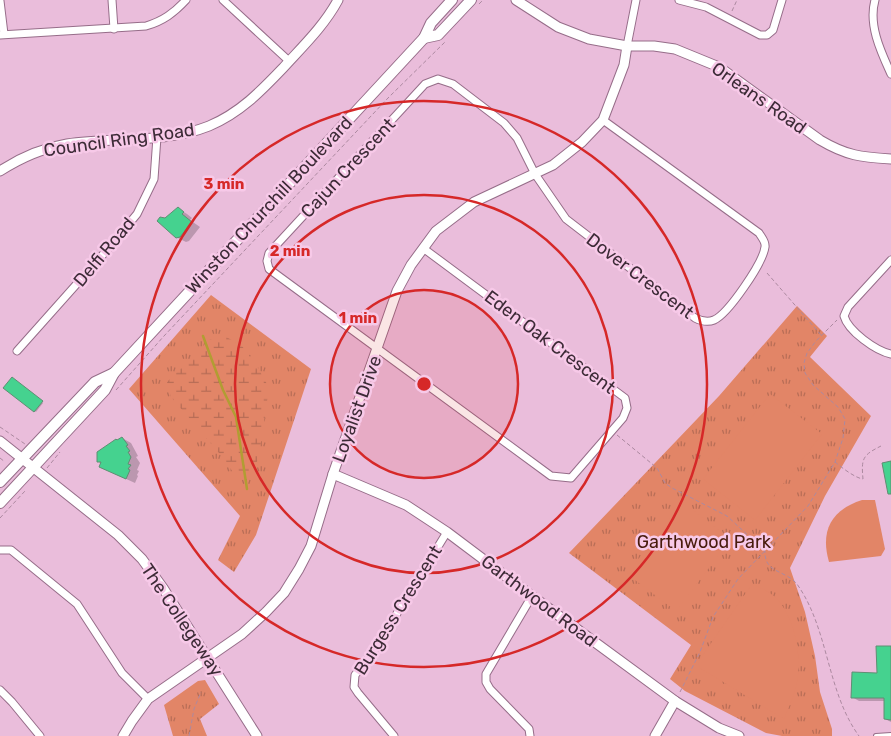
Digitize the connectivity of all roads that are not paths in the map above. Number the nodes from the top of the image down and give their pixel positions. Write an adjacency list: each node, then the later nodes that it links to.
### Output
1 (112, 0): 13 (street)
2 (186, 0): 13 (street)
3 (223, 0): 17 (street)
4 (338, 0): 17 (street, Council Ring Road)
5 (452, 0): 15 (main road, Winston Churchill Boulevard)
6 (471, 0): 15 (main road, Winston Churchill Boulevard)
7 (516, 0): 16 (street, Orleans Road)
8 (636, 0): 16 (street)
9 (679, 0): 10 (street)
10 (782, 0)
11 (875, 0): 18 (street)
12 (0, 2): 14 (street)
13 (114, 29): 14 (street)
14 (2, 35)
15 (424, 38): 29 (main road, Winston Churchill Boulevard)
16 (627, 46): 19 (street, Loyalist Drive); 21 (street, Orleans Road)
17 (289, 61): 20 (street, Council Ring Road)
18 (891, 74)
19 (603, 120): 23 (street, Loyalist Drive); 23 (street, Dover Crescent)
20 (157, 137): 22 (street, Council Ring Road); 27 (street, Delfi Road)
21 (891, 159)
22 (0, 171)
23 (535, 174): 24 (street, Loyalist Drive); 26 (street, Cajun Crescent)
24 (424, 248): 26 (street, Loyalist Drive); 26 (street, Eden Oak Crescent)
25 (891, 260): 28 (street)
26 (378, 348): 33 (street, Loyalist Drive)
27 (17, 351)
28 (891, 354)
29 (114, 373): 31 (main road, Winston Churchill Boulevard); 32 (main road, Winston Churchill Boulevard)
30 (0, 440): 31 (street, The Collegeway)
31 (23, 458): 32 (street, The Collegeway); 34 (main road, Winston Churchill Boulevard)
32 (34, 467): 35 (main road, Winston Churchill Boulevard); 39 (street, The Collegeway)
33 (334, 474): 36 (street, Garthwood Road); 39 (street, Loyalist Drive)
34 (0, 482)
35 (0, 503)
36 (447, 532): 38 (street, Garthwood Road); 47 (street, Burgess Crescent)
37 (0, 550): 41 (street)
38 (532, 596): 42 (street, Garthwood Road); 48 (street)
39 (208, 658): 41 (street, Loyalist Drive); 46 (street, The Collegeway)
40 (0, 690): 44 (street)
41 (148, 700): 45 (street, Loyalist Drive)
42 (675, 701): 49 (street); 50 (street, Garthwood Road)
43 (891, 735): 51 (lane)
44 (40, 736)
45 (123, 736)
46 (257, 736)
47 (394, 736)
48 (530, 736)
49 (655, 736)
50 (739, 736)
51 (876, 736)

